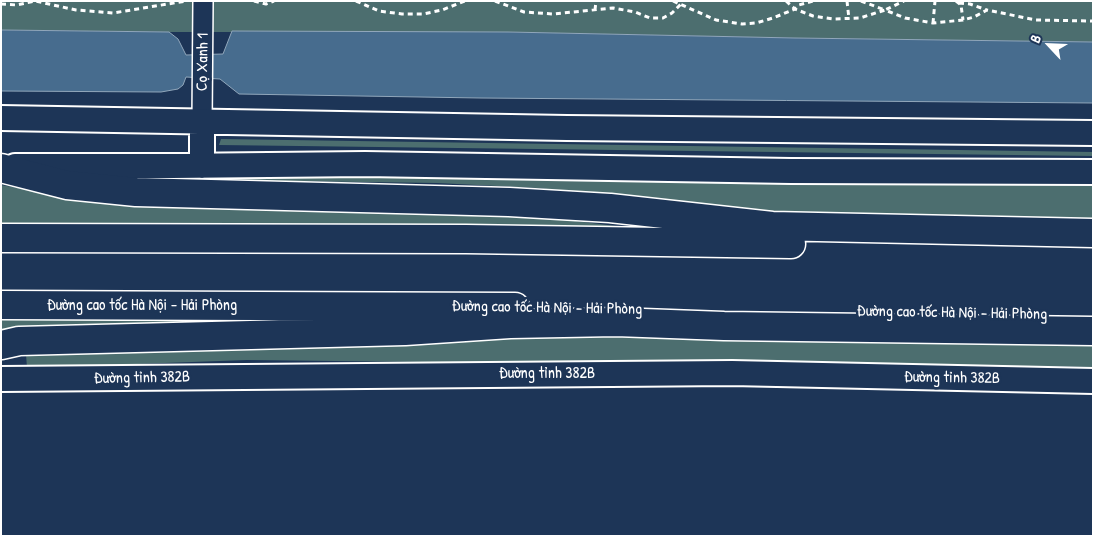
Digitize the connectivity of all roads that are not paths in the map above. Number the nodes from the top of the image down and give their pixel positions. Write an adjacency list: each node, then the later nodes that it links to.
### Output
1 (203, 1): 3 (street, Cọ Xanh 1)
2 (1, 118): 3 (main road)
3 (202, 122): 4 (main road); 5 (main road)
4 (1093, 133)
5 (202, 166): 6 (main road); 7 (main road)
6 (1, 167): 8 (highway)
7 (1093, 172)
8 (1093, 233)
9 (1, 238): 10 (highway)
10 (1093, 248)
11 (1, 305): 12 (highway, Đường cao tốc Hà Nội - Hải Phòng)
12 (1093, 316)
13 (1093, 331): 14 (highway)
14 (1, 345)
15 (1, 379): 16 (main road, Đường tỉnh 382B)
16 (1093, 382)

